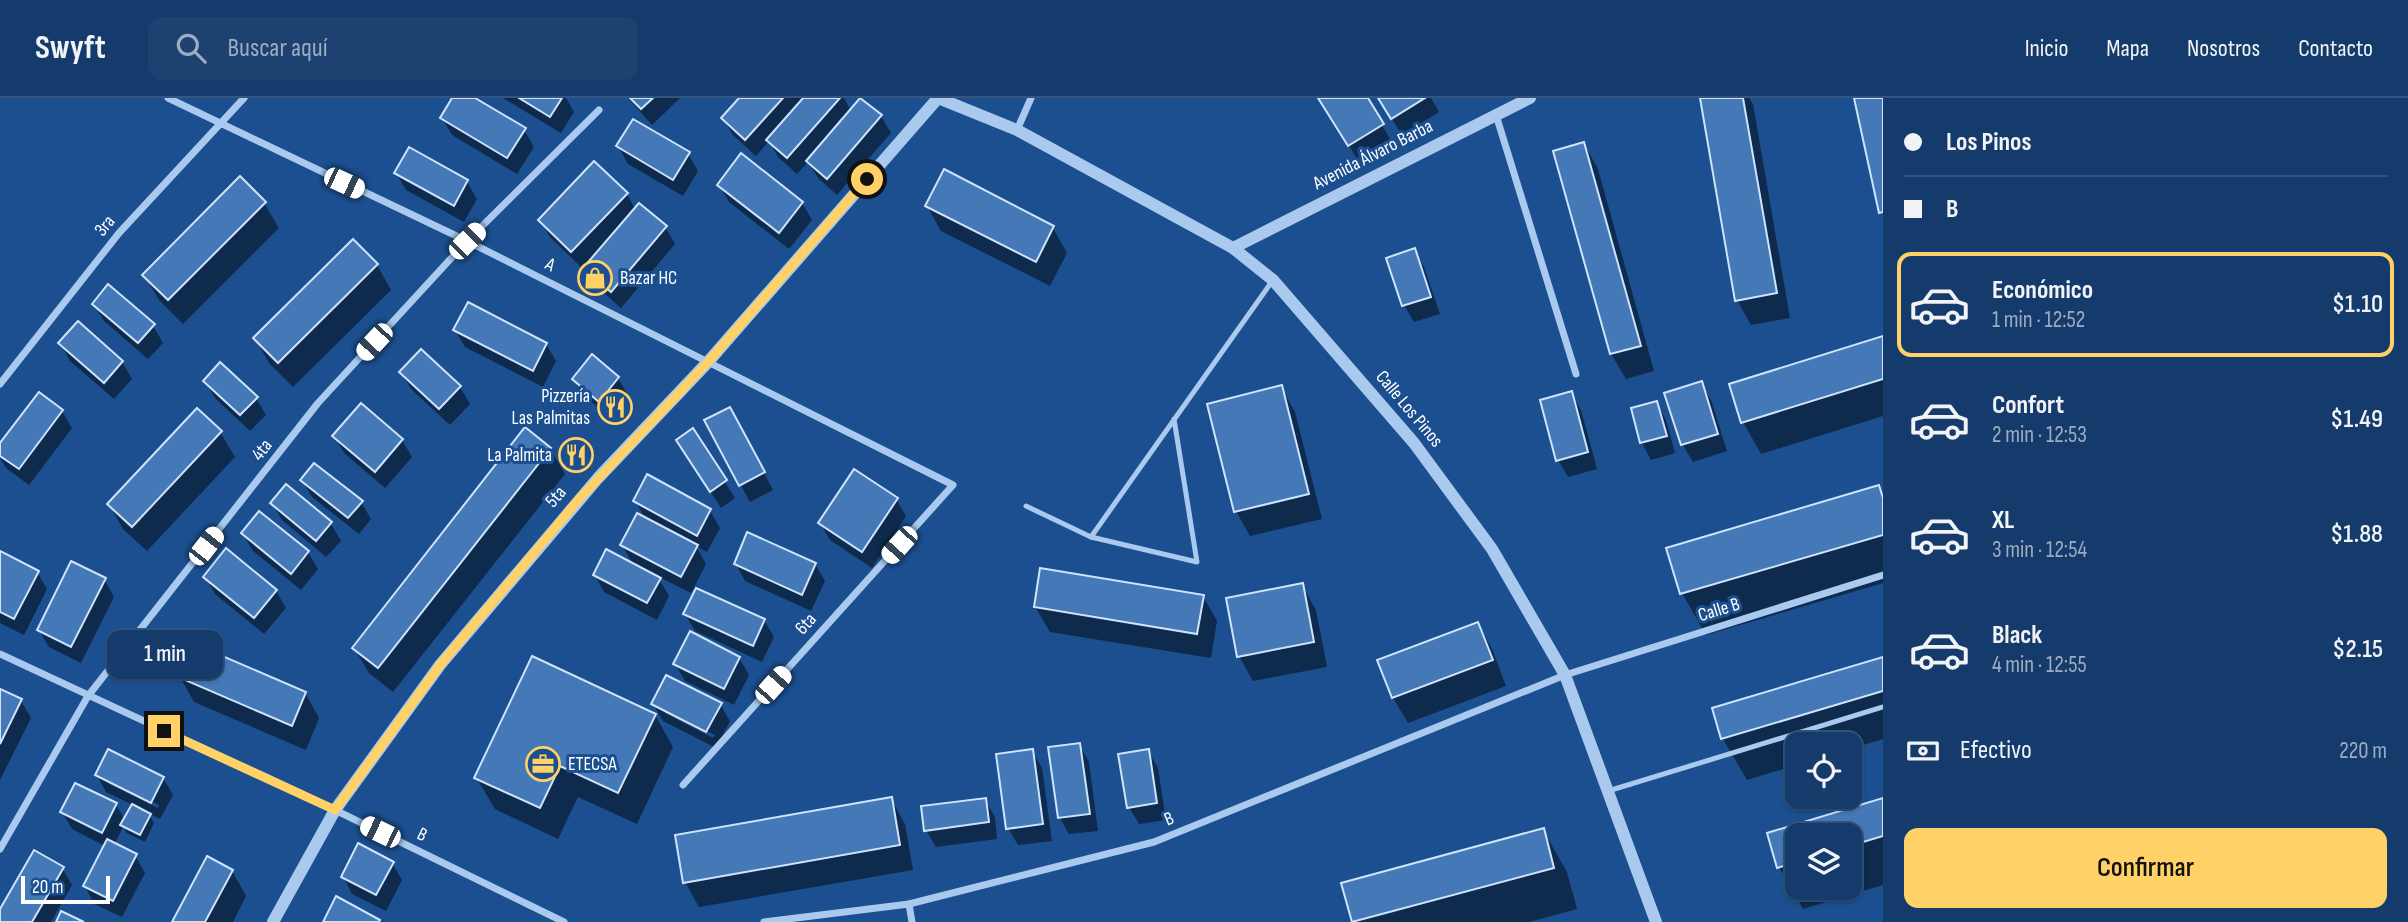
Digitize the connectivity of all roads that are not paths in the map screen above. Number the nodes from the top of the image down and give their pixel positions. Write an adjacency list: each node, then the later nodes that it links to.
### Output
1 (168, 98): 8 (street, A)
2 (244, 98): 8 (street, 3ra)
3 (938, 98): 9 (street, Calle Los Pinos); 13 (street, 5ta)
4 (1031, 98): 9 (street)
5 (1530, 98): 7 (street, Avenida Álvaro Barba)
6 (599, 110): 10 (street, 4ta)
7 (1496, 115): 11 (street, Avenida Álvaro Barba); 14 (street)
8 (222, 124): 10 (street, A); 15 (street, 3ra)
9 (1017, 131): 11 (street, Calle Los Pinos)
10 (467, 241): 13 (street, A); 23 (street, 4ta)
11 (1233, 248): 12 (street, Calle Los Pinos)
12 (1273, 280): 16 (lane); 22 (street, Calle Los Pinos)
13 (708, 362): 17 (street, A); 27 (street, 5ta)
14 (1576, 374)
15 (0, 384)
16 (1174, 419): 19 (lane); 19 (lane)
17 (953, 485): 25 (street, 6ta)
18 (1026, 506): 19 (lane)
19 (1091, 537)
20 (1883, 575): 22 (street, Calle B)
21 (0, 654): 23 (street, B)
22 (1565, 675): 26 (street, Calle Los Pinos); 29 (street, B)
23 (88, 696): 27 (street, B); 28 (street, 4ta)
24 (1883, 707): 26 (lane)
25 (683, 785)
26 (1608, 792): 34 (street, Calle Los Pinos)
27 (335, 810): 30 (street, 5ta); 31 (street, B)
28 (0, 849)
29 (909, 904): 32 (street, B); 33 (street)
30 (273, 922)
31 (564, 922)
32 (764, 922)
33 (912, 922)
34 (1656, 922)

